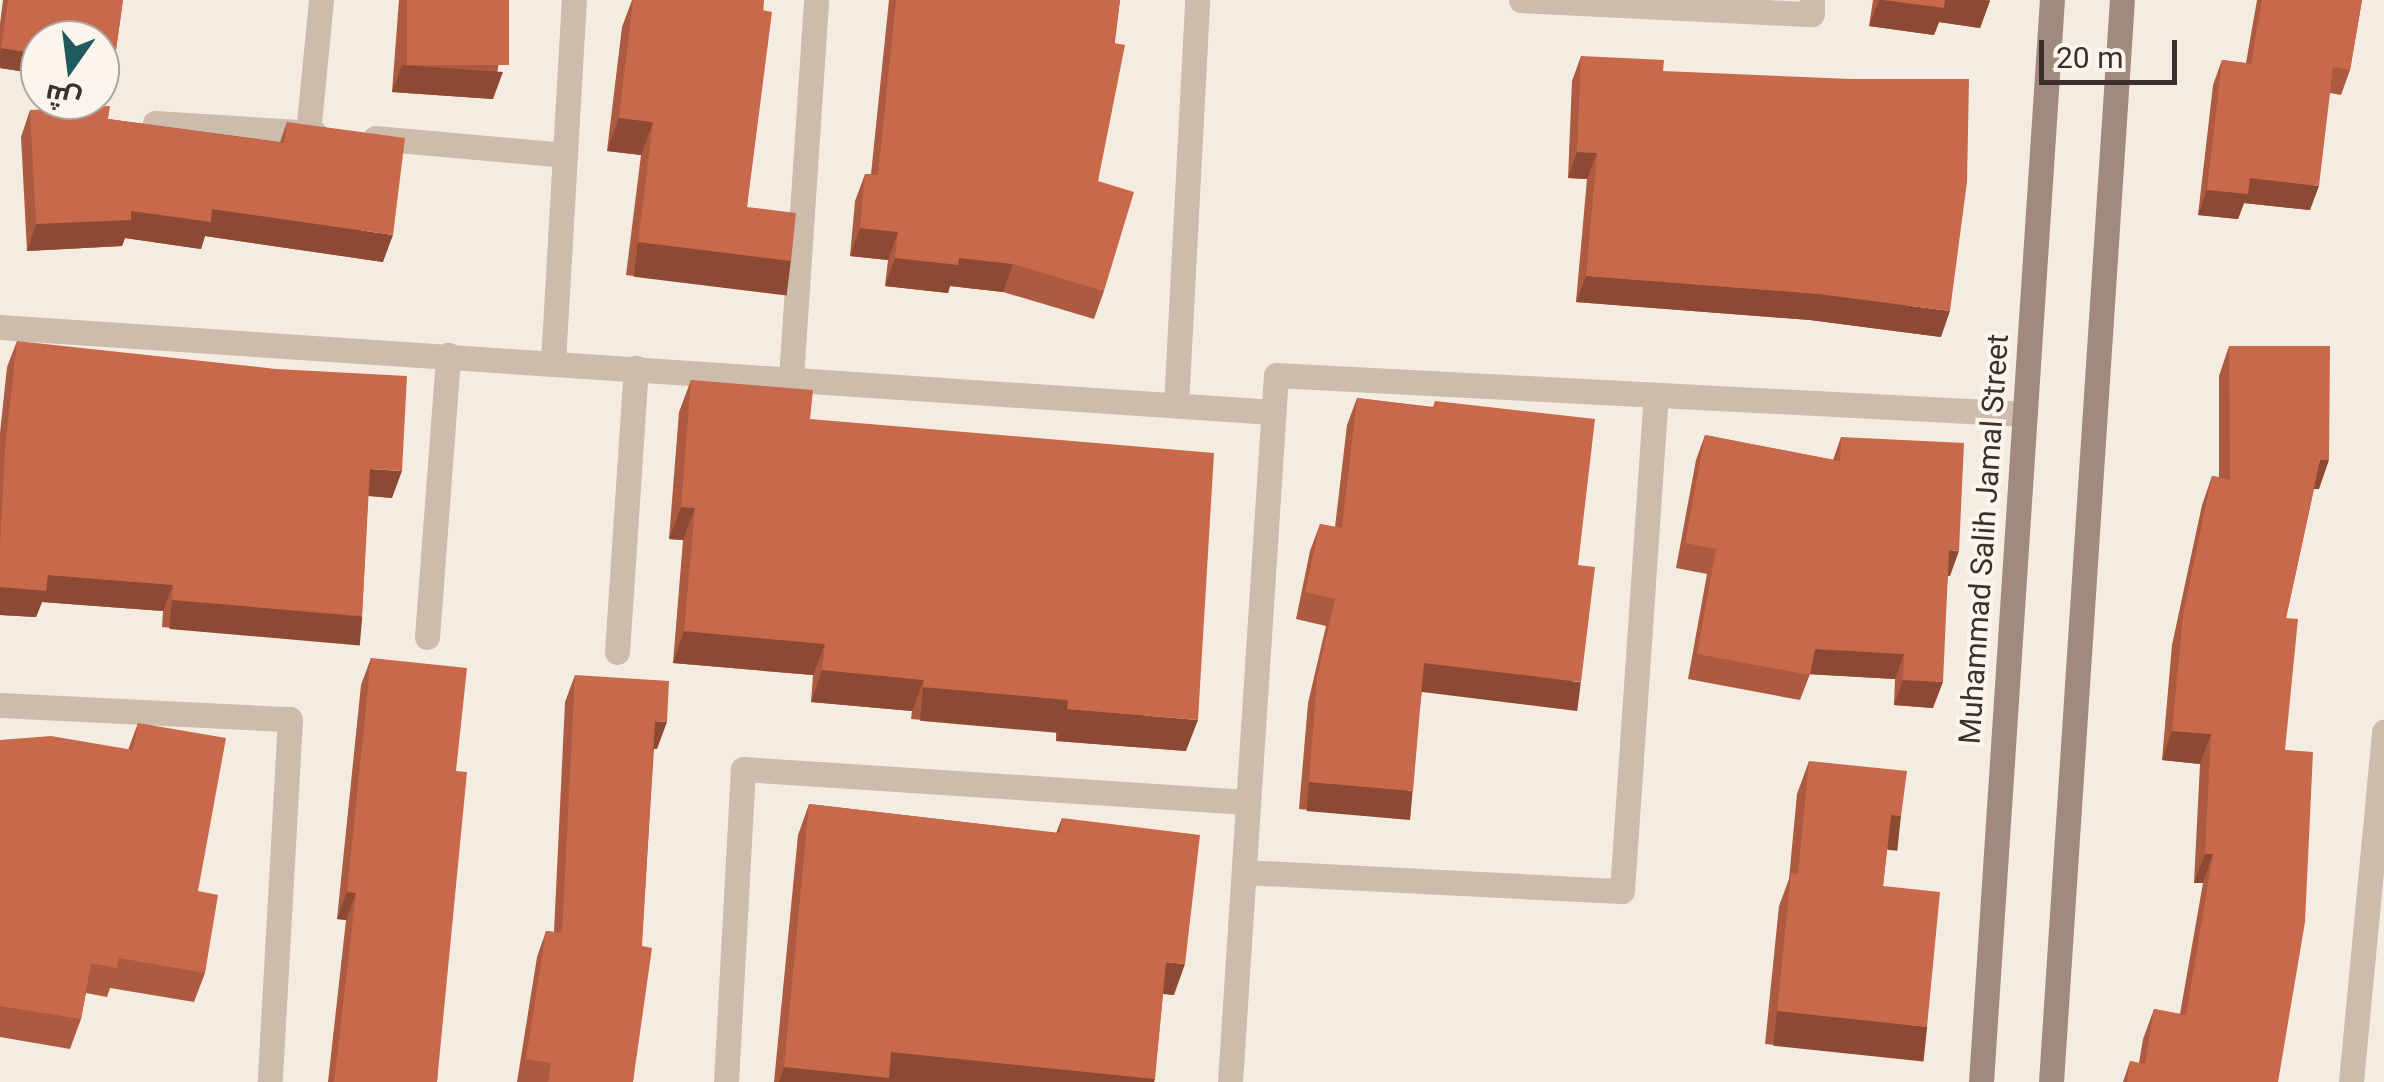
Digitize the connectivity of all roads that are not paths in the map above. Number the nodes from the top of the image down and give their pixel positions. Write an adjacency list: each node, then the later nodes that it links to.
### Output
1 (320, 0): 10 (street)
2 (574, 0): 11 (street)
3 (816, 0): 16 (street)
4 (1197, 0): 18 (street)
5 (1521, 0): 6 (street)
6 (1812, 0)
7 (2052, 0): 20 (street, Muhammad Salih Jamal Street)
8 (2122, 0): 31 (street)
9 (155, 123): 10 (street)
10 (308, 132): 11 (street)
11 (565, 155): 14 (street)
12 (0, 328): 13 (street)
13 (448, 355): 14 (street); 21 (street)
14 (552, 362): 15 (street)
15 (636, 368): 16 (street); 22 (street)
16 (791, 378): 18 (street)
17 (1656, 395): 19 (street); 20 (street); 26 (street)
18 (1176, 405): 19 (street)
19 (1272, 412): 25 (street)
20 (2025, 414): 30 (street, Muhammad Salih Jamal Street)
21 (427, 637)
22 (617, 652)
23 (0, 705): 27 (street)
24 (2384, 732): 32 (street)
25 (1247, 802): 26 (street); 28 (street)
26 (1244, 872): 29 (street)
27 (270, 1082)
28 (726, 1082)
29 (1230, 1082)
30 (1981, 1082)
31 (2051, 1082)
32 (2351, 1082)

